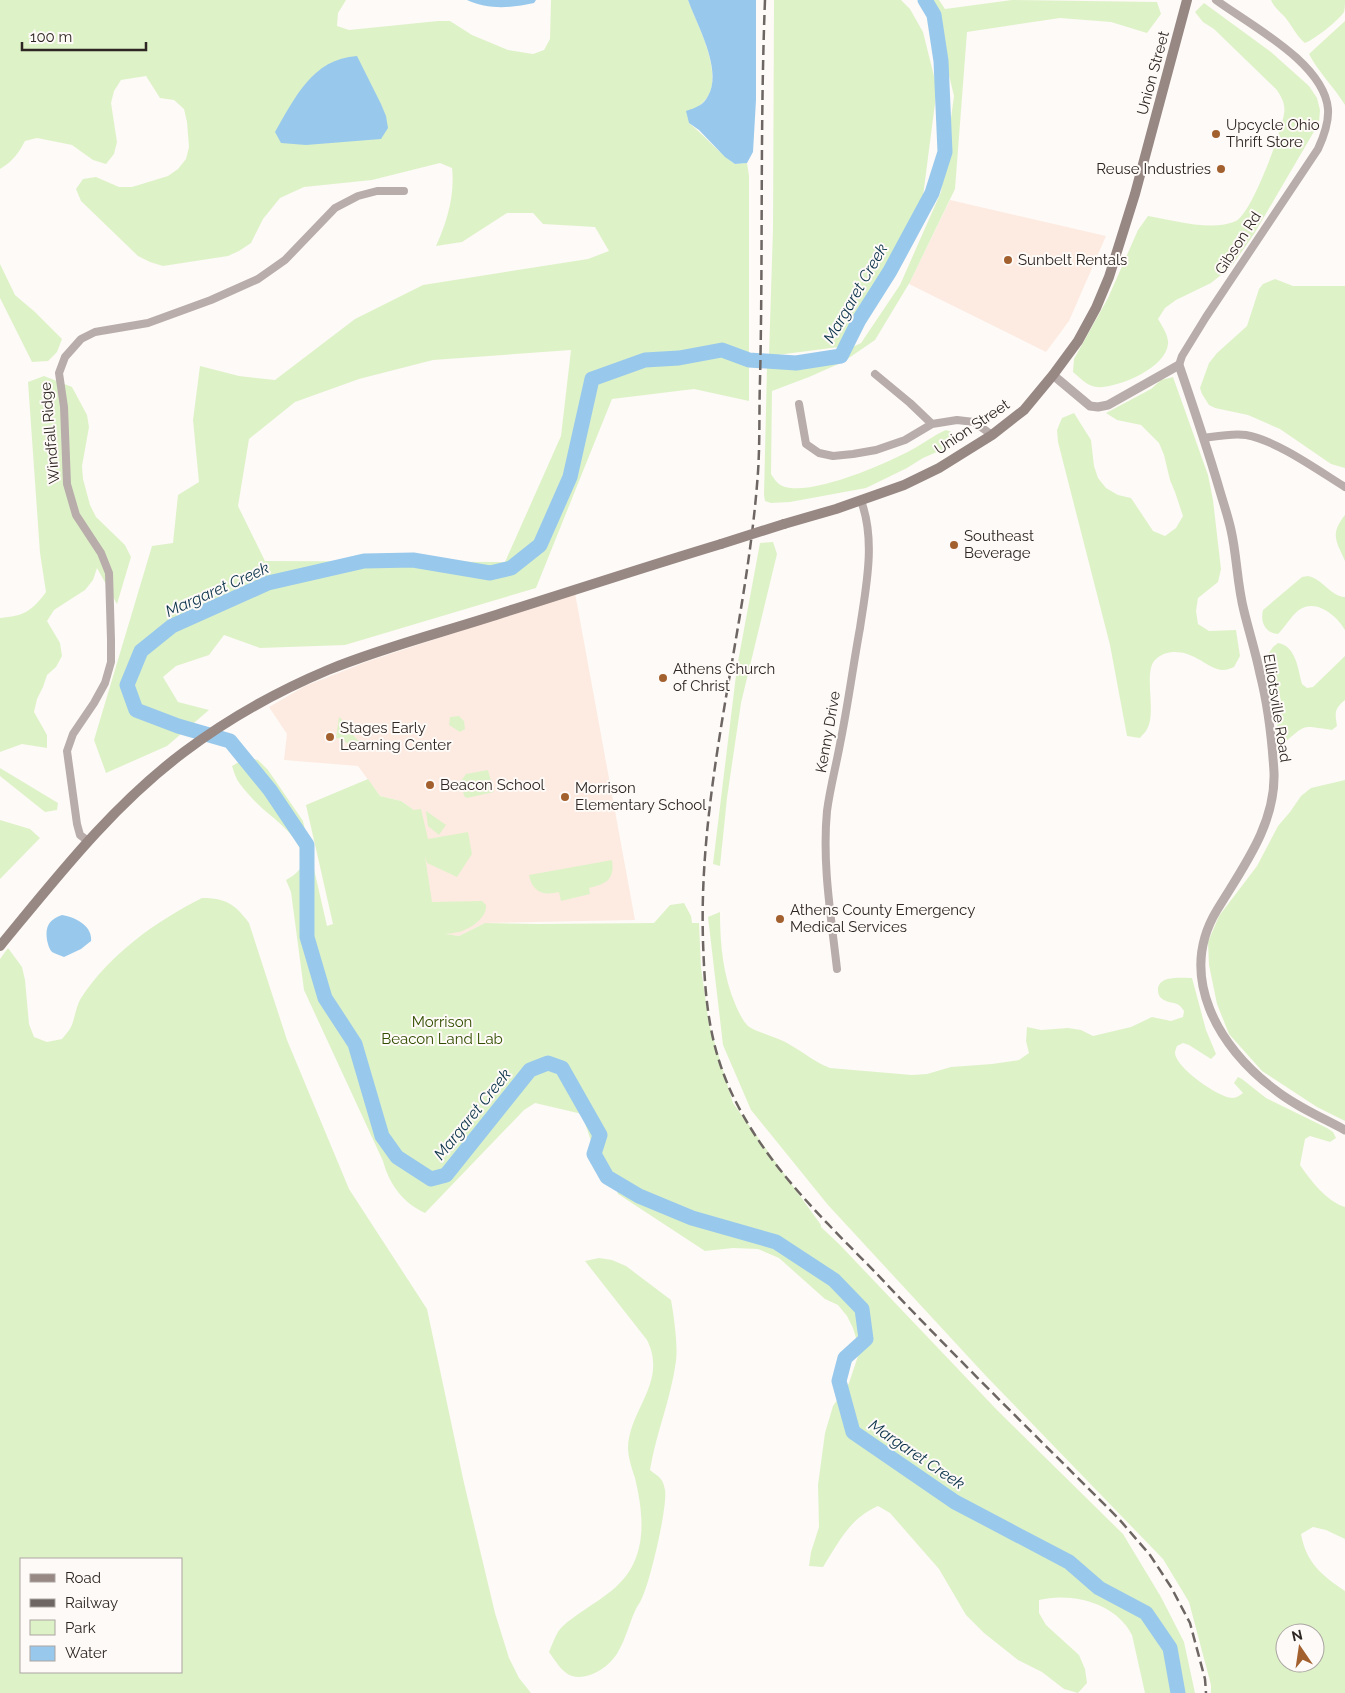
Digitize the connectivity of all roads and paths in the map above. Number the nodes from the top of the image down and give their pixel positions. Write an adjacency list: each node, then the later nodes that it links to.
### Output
1 (1187, 0): 6 (main road, Union Street)
2 (1216, 0): 4 (street, Gibson Rd)
3 (404, 191): 13 (street, Windfall Ridge)
4 (1179, 365): 6 (street); 10 (street, Elliotsville Road)
5 (875, 374): 8 (street)
6 (1053, 375): 9 (main road, Union Street)
7 (799, 404): 8 (street)
8 (932, 424): 9 (street)
9 (992, 435): 12 (main road, Union Street)
10 (1204, 438): 11 (street); 16 (street, Elliotsville Road)
11 (1345, 487)
12 (861, 501): 13 (main road, Union Street, bridge); 15 (street, Kenny Drive)
13 (88, 842): 14 (main road, Union Street)
14 (0, 946)
15 (837, 969)
16 (1345, 1130)

